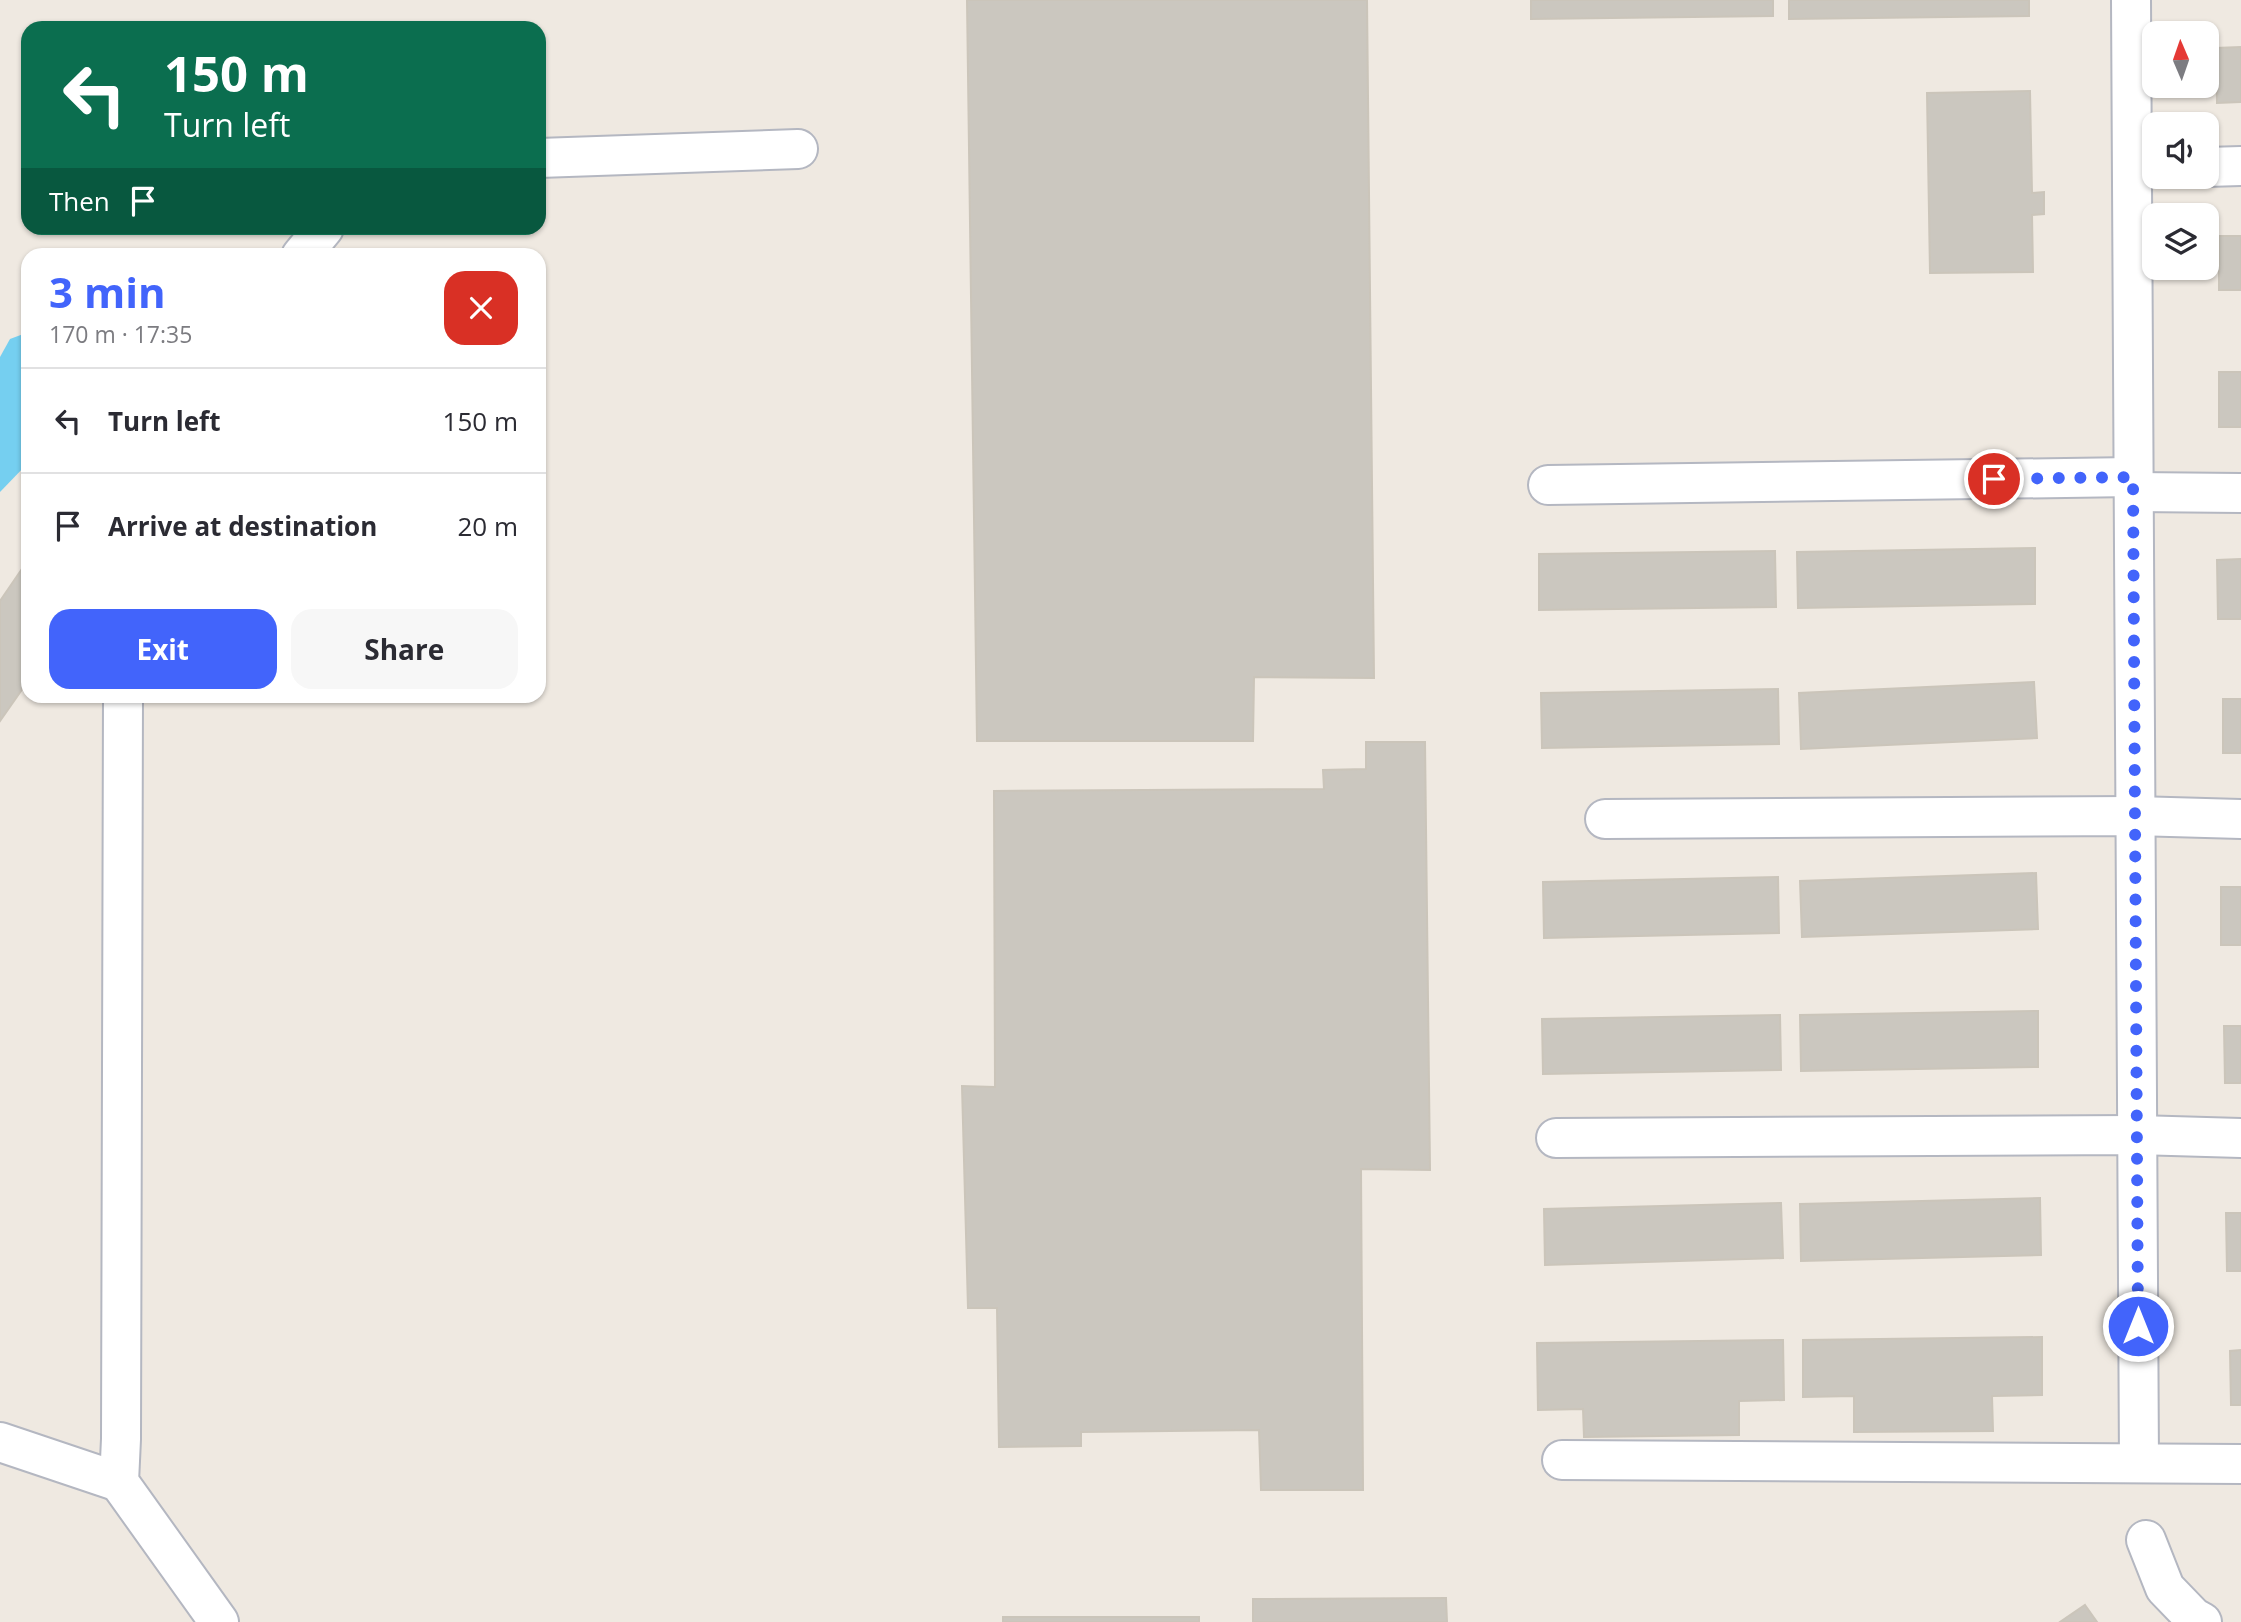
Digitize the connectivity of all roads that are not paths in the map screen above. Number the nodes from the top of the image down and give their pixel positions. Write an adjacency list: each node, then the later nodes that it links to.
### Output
1 (2131, 0): 3 (street)
2 (798, 149): 4 (street)
3 (2142, 155)
4 (546, 158)
5 (2241, 166): 6 (street)
6 (2219, 167)
7 (2142, 189): 9 (street)
8 (1548, 485): 9 (street)
9 (2134, 485): 10 (street); 12 (street)
10 (2241, 494)
11 (123, 703): 22 (street)
12 (2135, 816): 13 (street); 14 (street); 15 (street)
13 (1605, 819)
14 (2241, 819)
15 (2137, 1135): 16 (street); 17 (street); 20 (street)
16 (1556, 1138)
17 (2241, 1138)
18 (0, 1442): 22 (street)
19 (1562, 1460): 20 (street)
20 (2139, 1463): 21 (street)
21 (2241, 1464)
22 (119, 1482): 24 (street)
23 (2146, 1540): 25 (street)
24 (219, 1622)
25 (2202, 1622)

